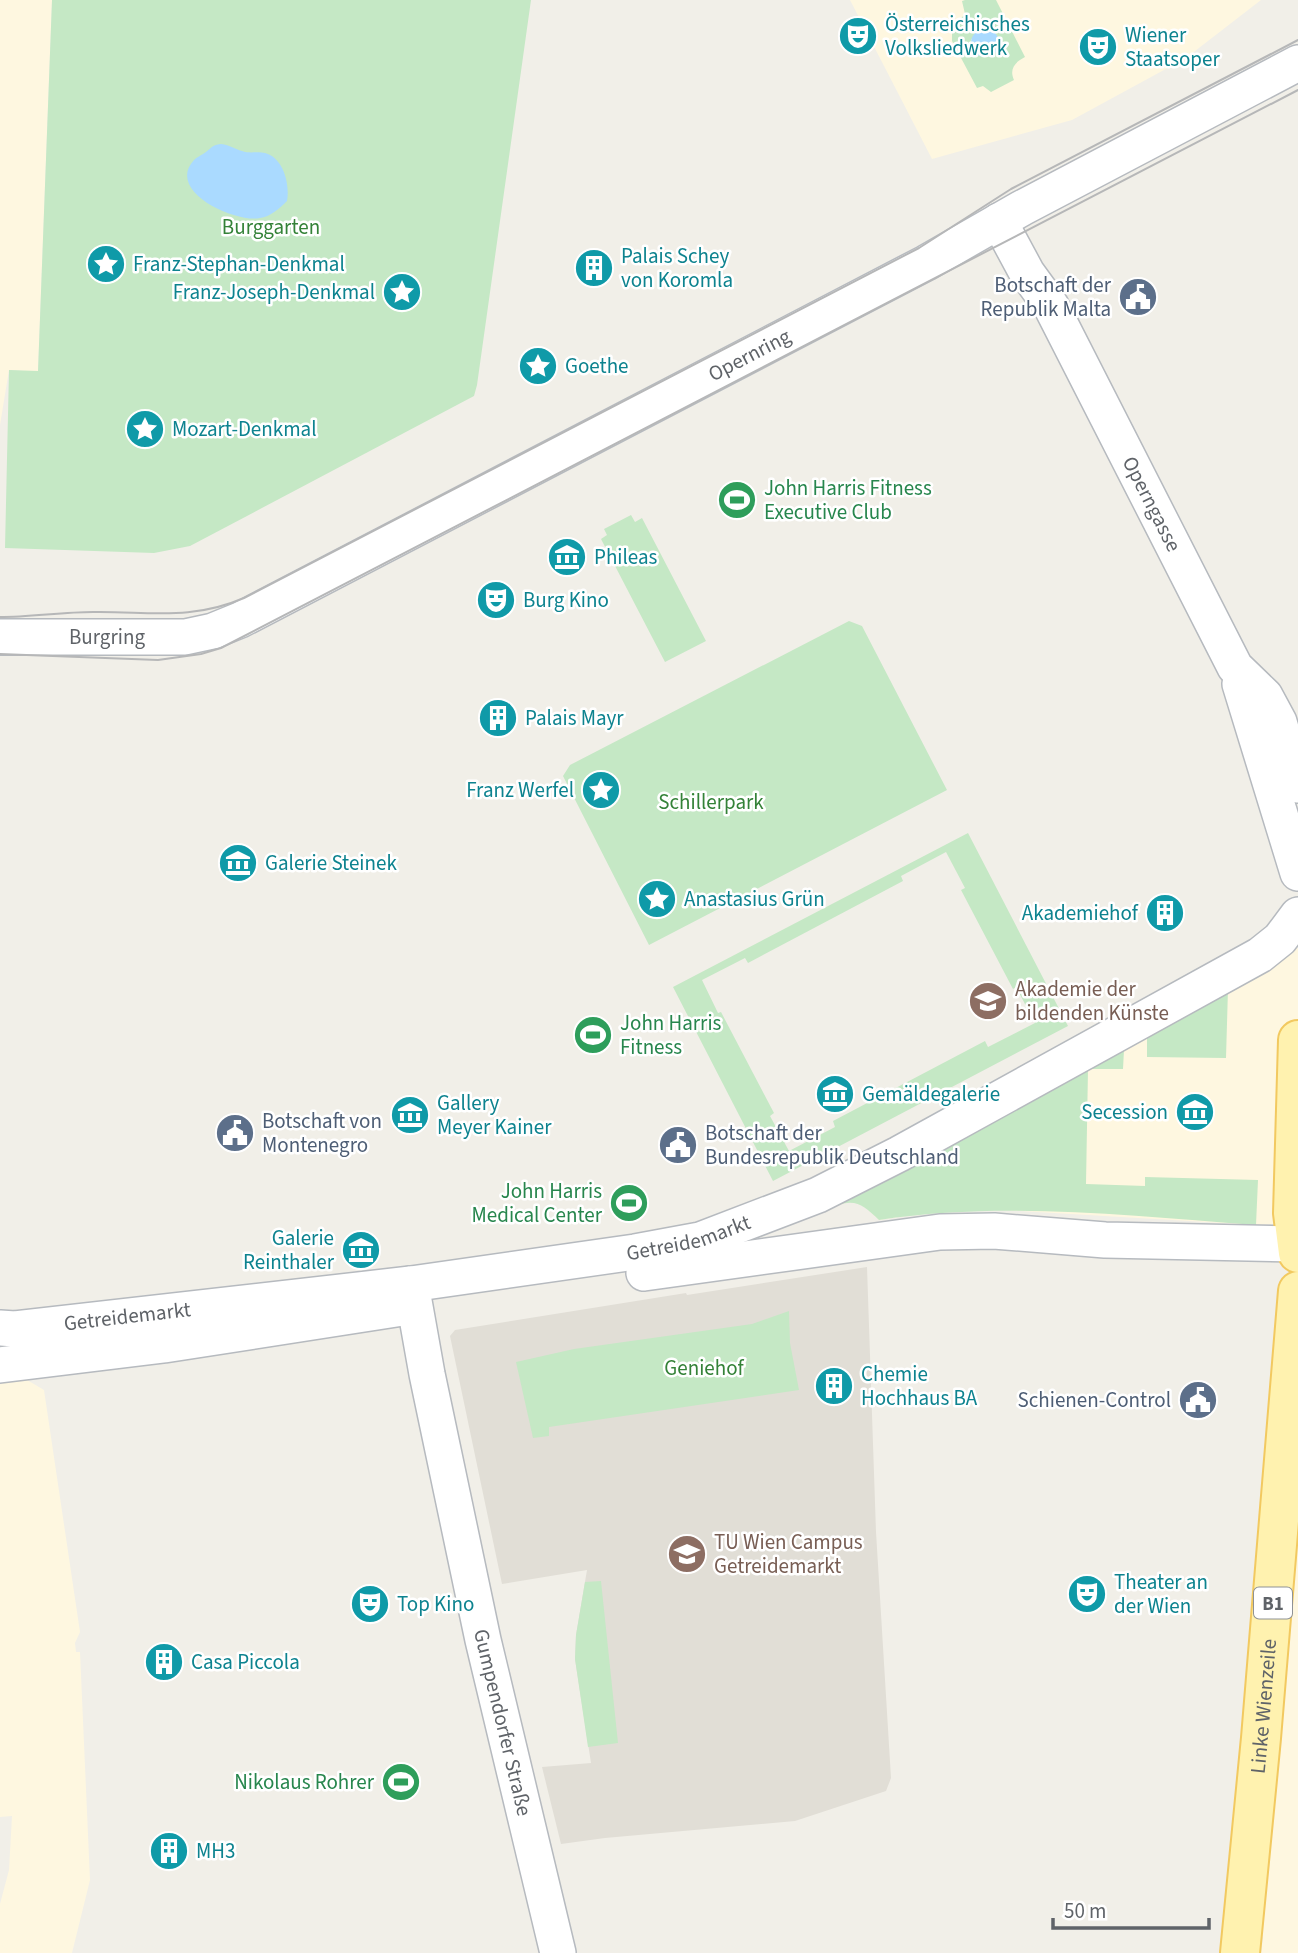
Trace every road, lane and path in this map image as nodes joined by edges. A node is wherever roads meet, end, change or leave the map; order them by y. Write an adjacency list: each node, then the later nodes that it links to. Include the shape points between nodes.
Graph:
1 (1293, 67): 2 (main road, Opernring)
2 (999, 221): 3 (main road, Opernring); 5 (main road, Operngasse, via 1051,306)
3 (213, 631): 4 (main road, Burgring, via 185,637)
4 (0, 637)
5 (1235, 667): 6 (main road, Operngasse, via 1265,696 1279,722); 7 (main road)
6 (1298, 785)
7 (1298, 873)
8 (1298, 915): 12 (main road, Getreidemarkt, via 1260,955 1206,987 818,1195 700,1240)
9 (1298, 1040): 10 (main road, via 1293,1213)
10 (1297, 1247): 12 (main road, Getreidemarkt, via 940,1232)
11 (1298, 1291): 16 (main road, Linke Wienzeile / B1)
12 (413, 1295): 13 (main road, Getreidemarkt); 14 (main road, Getreidemarkt, via 164,1345); 15 (main road, Gumpendorfer Straße, via 472,1585)
13 (0, 1328)
14 (0, 1366)
15 (558, 1953)
16 (1240, 1953)

